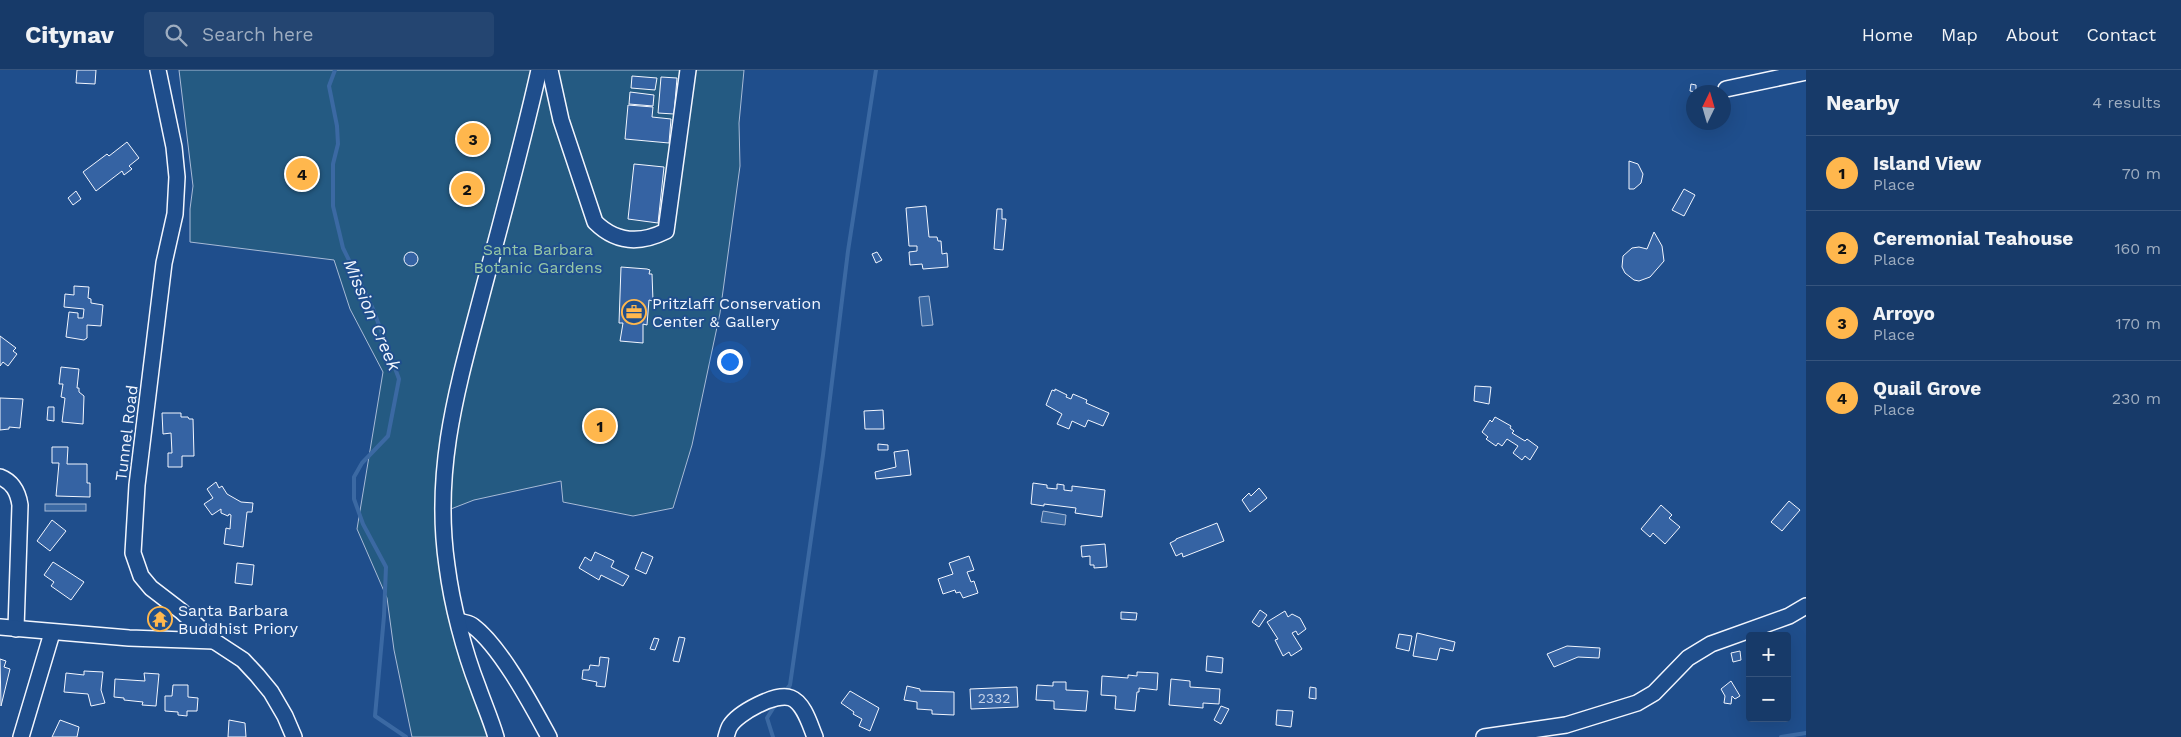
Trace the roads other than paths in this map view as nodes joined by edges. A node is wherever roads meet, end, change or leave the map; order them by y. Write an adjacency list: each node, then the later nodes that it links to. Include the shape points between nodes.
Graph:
1 (158, 70): 13 (street, Tunnel Road, via 174,148 177,186 175,214 164,263 137,486 133,553 146,582)
2 (539, 70): 9 (street, via 454,399 447,444 442,505 447,566)
3 (550, 70): 4 (street, via 561,120 595,222 605,232 626,240 652,239 666,231)
4 (688, 70)
5 (1806, 72): 6 (street)
6 (1731, 88)
7 (0, 478): 11 (street, via 15,489 20,505)
8 (1806, 606): 20 (street, via 1789,616 1712,644 1688,658 1654,693 1638,703 1566,725)
9 (459, 621): 16 (street, via 477,686); 17 (street, via 472,625 488,641 530,702)
10 (0, 627): 11 (street)
11 (16, 629): 12 (street)
12 (52, 633): 13 (street); 14 (street)
13 (214, 641): 15 (street, Tunnel Road, via 243,660 257,675 271,692)
14 (21, 737)
15 (294, 737)
16 (496, 737)
17 (549, 737)
18 (726, 737): 19 (street, via 730,726 745,713 781,697 792,698 801,706)
19 (815, 737)
20 (1484, 737)

